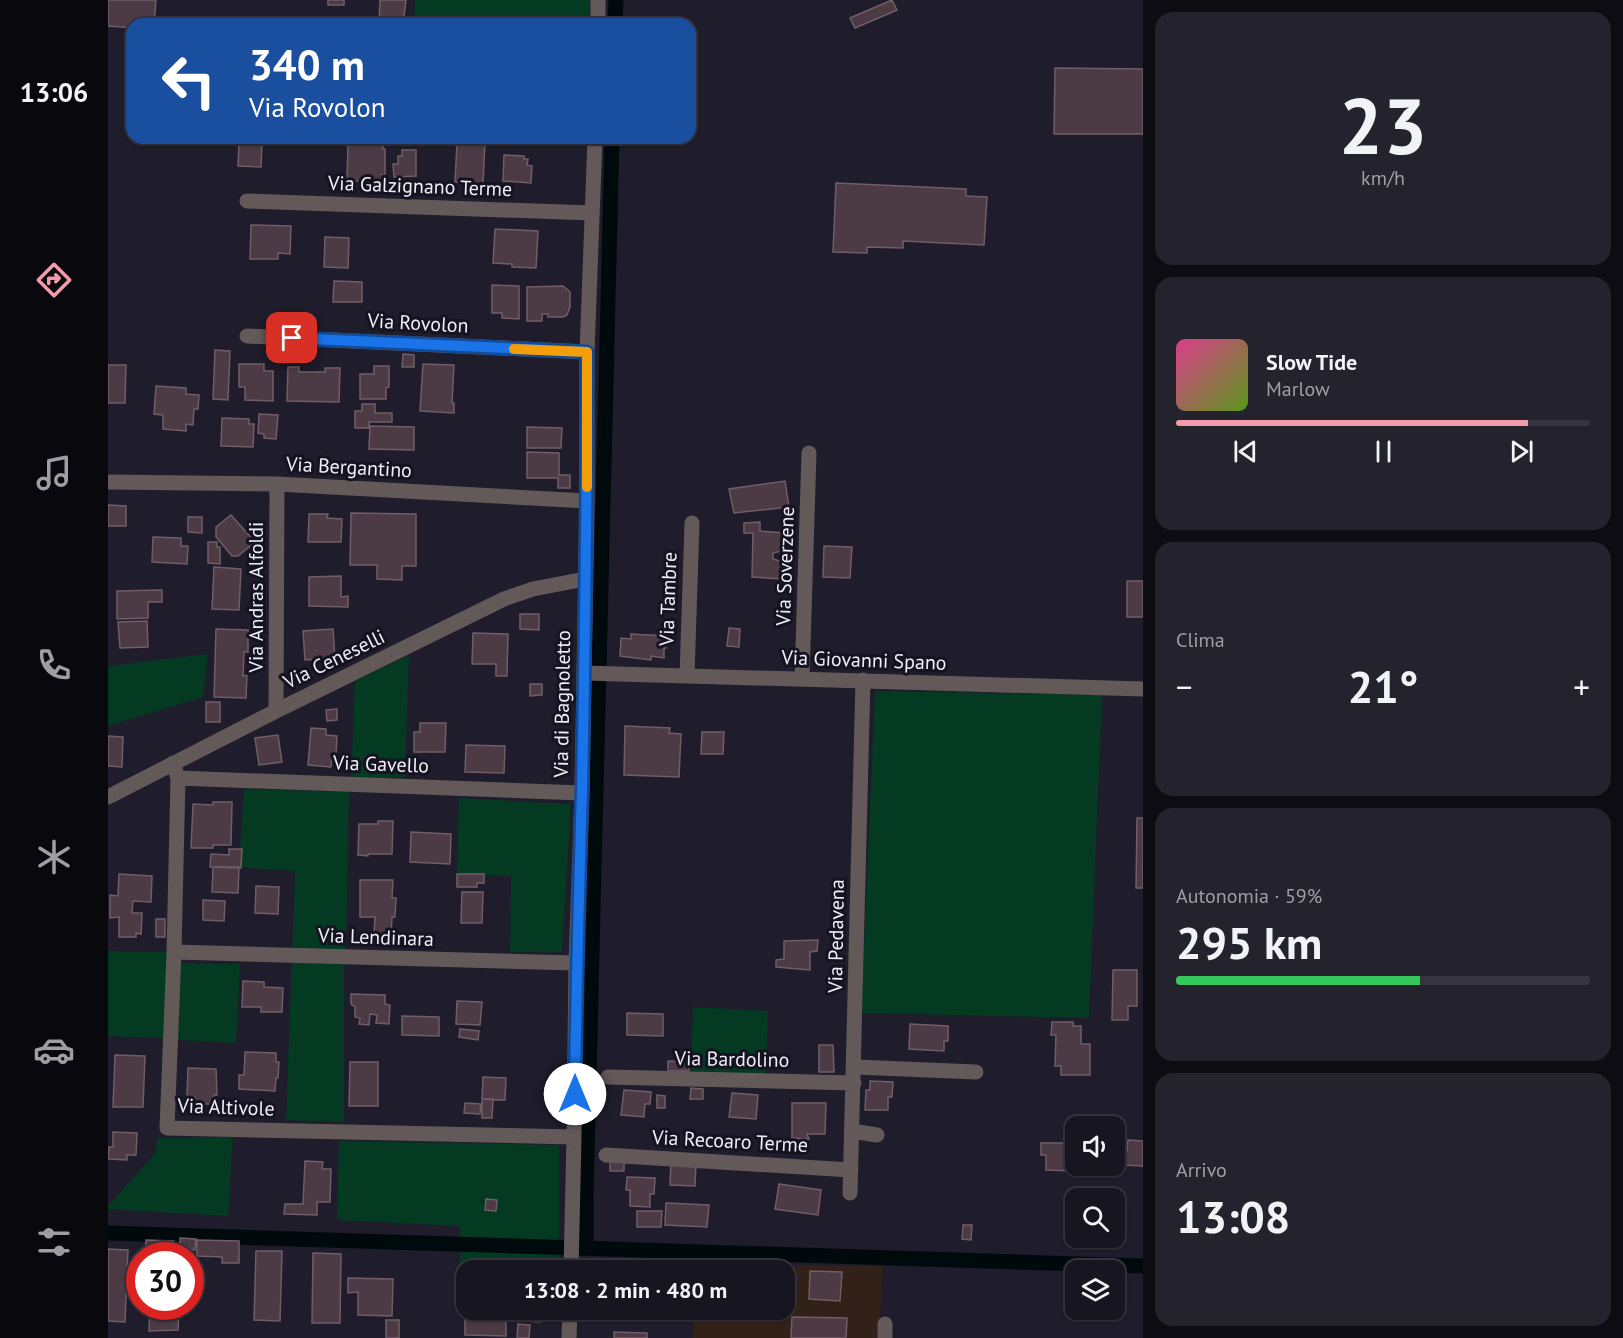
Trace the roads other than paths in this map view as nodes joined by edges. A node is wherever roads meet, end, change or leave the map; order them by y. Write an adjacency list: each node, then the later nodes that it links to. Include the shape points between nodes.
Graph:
1 (598, 0): 2 (street)
2 (598, 18)
3 (595, 144): 5 (street, Via di Bagnoletto)
4 (247, 201): 5 (street, Via Galzignano Terme)
5 (592, 213): 7 (street, Via di Bagnoletto)
6 (247, 336): 7 (street, Via Rovolon)
7 (587, 352): 11 (street, Via di Bagnoletto)
8 (809, 453): 16 (street, Via Soverzene)
9 (108, 482): 10 (street, Via Bergantino)
10 (277, 484): 11 (street, Via Bergantino); 19 (street, Via Andras Alfoldi)
11 (587, 501): 13 (street, Via di Bagnoletto)
12 (692, 523): 15 (street, Via Tambre)
13 (585, 579): 14 (street, Via di Bagnoletto); 19 (street, Via Ceneselli, via 504,599)
14 (595, 673): 15 (street, Via Giovanni Spano); 21 (street, Via di Bagnoletto)
15 (687, 676): 16 (street, Via Giovanni Spano)
16 (802, 679): 17 (street, Via Giovanni Spano)
17 (863, 680): 18 (street, Via Giovanni Spano); 25 (street, Via Pedavena)
18 (1143, 689)
19 (276, 711): 20 (street, Via Ceneselli)
20 (176, 771): 21 (street, Via Gavello); 22 (street, Via Ceneselli); 23 (street, Via Altivole)
21 (582, 793): 24 (street, Via di Bagnoletto)
22 (108, 796)
23 (174, 952): 24 (street, Via Lendinara); 31 (street, Via Altivole, via 167,1128)
24 (576, 963): 31 (street, Via di Bagnoletto)
25 (855, 1067): 26 (street); 28 (street, Via Pedavena)
26 (976, 1072)
27 (608, 1077): 28 (street, Via Bardolino)
28 (854, 1083): 29 (street, Via Pedavena)
29 (852, 1131): 30 (street); 33 (street, Via Pedavena)
30 (877, 1135)
31 (574, 1137): 35 (street, Via di Bagnoletto)
32 (606, 1155): 33 (street, Via Recoaro Terme)
33 (851, 1170): 34 (street, Via Pedavena)
34 (850, 1193)
35 (571, 1260)
36 (570, 1320): 37 (street)
37 (569, 1338)

